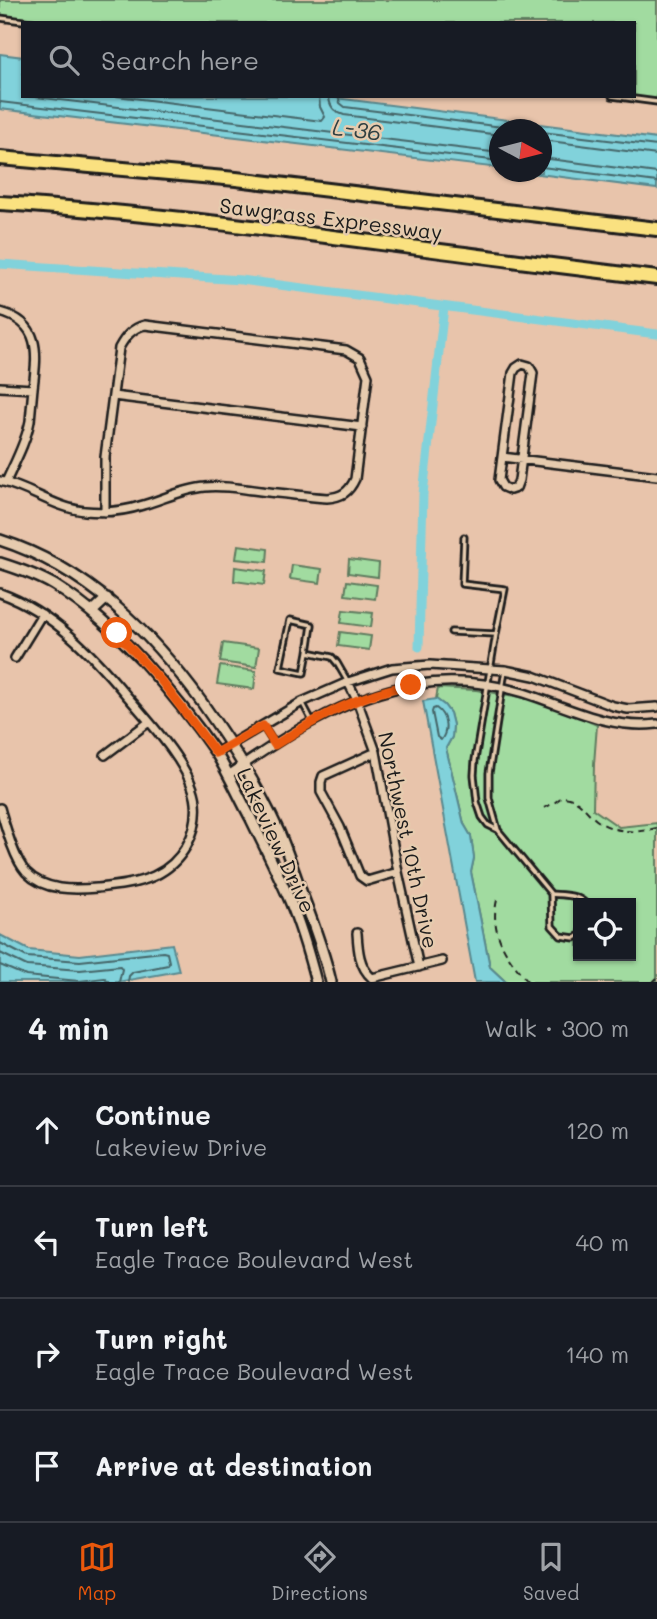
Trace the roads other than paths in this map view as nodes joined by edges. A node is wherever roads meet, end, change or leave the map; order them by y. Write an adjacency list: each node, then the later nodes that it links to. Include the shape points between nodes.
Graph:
1 (0, 18): 2 (lane)
2 (23, 21)
3 (627, 98): 4 (lane)
4 (657, 102)
5 (0, 158): 7 (highway, Sawgrass Expressway, via 236,179)
6 (0, 203): 8 (highway, Sawgrass Expressway, via 198,220)
7 (657, 229)
8 (657, 278)
9 (0, 312): 11 (street, via 26,327 34,342)
10 (0, 387): 11 (street)
11 (33, 389): 17 (street, via 25,438)
12 (113, 396): 13 (street); 13 (street, via 118,348 129,333 145,325 346,349 360,358 368,376); 18 (street, via 104,457)
13 (362, 427): 18 (street, via 355,479 337,498 207,486)
14 (502, 457): 15 (street); 15 (street, via 499,480 510,490 516,488); 15 (street, via 513,373 522,364 533,373)
15 (522, 459): 16 (street)
16 (657, 476)
17 (3, 482): 18 (street, via 62,506)
18 (104, 512)
19 (464, 537): 27 (lane, via 463,584 505,589)
20 (0, 540): 23 (street, Lakeview Drive, via 63,569)
21 (0, 563): 24 (street, Lakeview Drive, via 55,586)
22 (0, 593): 25 (street)
23 (107, 598): 24 (street); 44 (street, Lakeview Drive, via 164,654)
24 (92, 612): 47 (street, Lakeview Drive, via 162,682)
25 (42, 614): 29 (street); 41 (street, via 65,630)
26 (451, 632): 27 (lane)
27 (496, 634): 30 (lane)
28 (308, 652): 28 (lane, via 303,673 280,668 290,620 312,625); 32 (lane, via 332,656)
29 (15, 658)
30 (490, 668): 31 (street); 32 (street, via 392,668); 33 (lane)
31 (505, 670): 34 (lane); 36 (street)
32 (348, 682): 35 (street, Northwest 10th Drive); 37 (street)
33 (487, 685): 34 (street); 35 (street, via 428,682); 52 (lane, via 474,789 482,817)
34 (502, 688): 39 (street); 52 (lane, via 489,773 489,798)
35 (357, 700): 40 (street); 46 (street, Northwest 10th Drive)
36 (599, 701): 38 (street, via 628,709); 39 (street)
37 (302, 702): 40 (lane); 43 (street)
38 (657, 706)
39 (591, 718): 42 (street, via 622,725)
40 (312, 721): 45 (street)
41 (149, 722): 48 (street); 51 (street, via 180,762 196,801 188,845 155,876 77,890 40,881 26,872)
42 (657, 724)
43 (263, 726): 44 (street); 45 (lane)
44 (232, 745): 47 (street); 49 (street, Lakeview Drive)
45 (275, 745): 49 (street)
46 (376, 752): 53 (street, Northwest 10th Drive); 53 (street, via 323,776 321,792 360,876 367,881)
47 (216, 753): 50 (street, Lakeview Drive)
48 (105, 755)
49 (244, 765): 50 (street); 61 (street, Lakeview Drive, via 279,833)
50 (228, 775): 60 (street, Lakeview Drive, via 290,901)
51 (0, 808)
52 (498, 830): 54 (lane)
53 (398, 872): 59 (street, Northwest 10th Drive)
54 (551, 894): 55 (lane); 57 (lane, via 552,926 561,936)
55 (578, 898)
56 (357, 933): 59 (street, via 364,972 372,978)
57 (573, 938)
58 (442, 961): 59 (street)
59 (419, 967)
60 (316, 982)
61 (331, 982)

